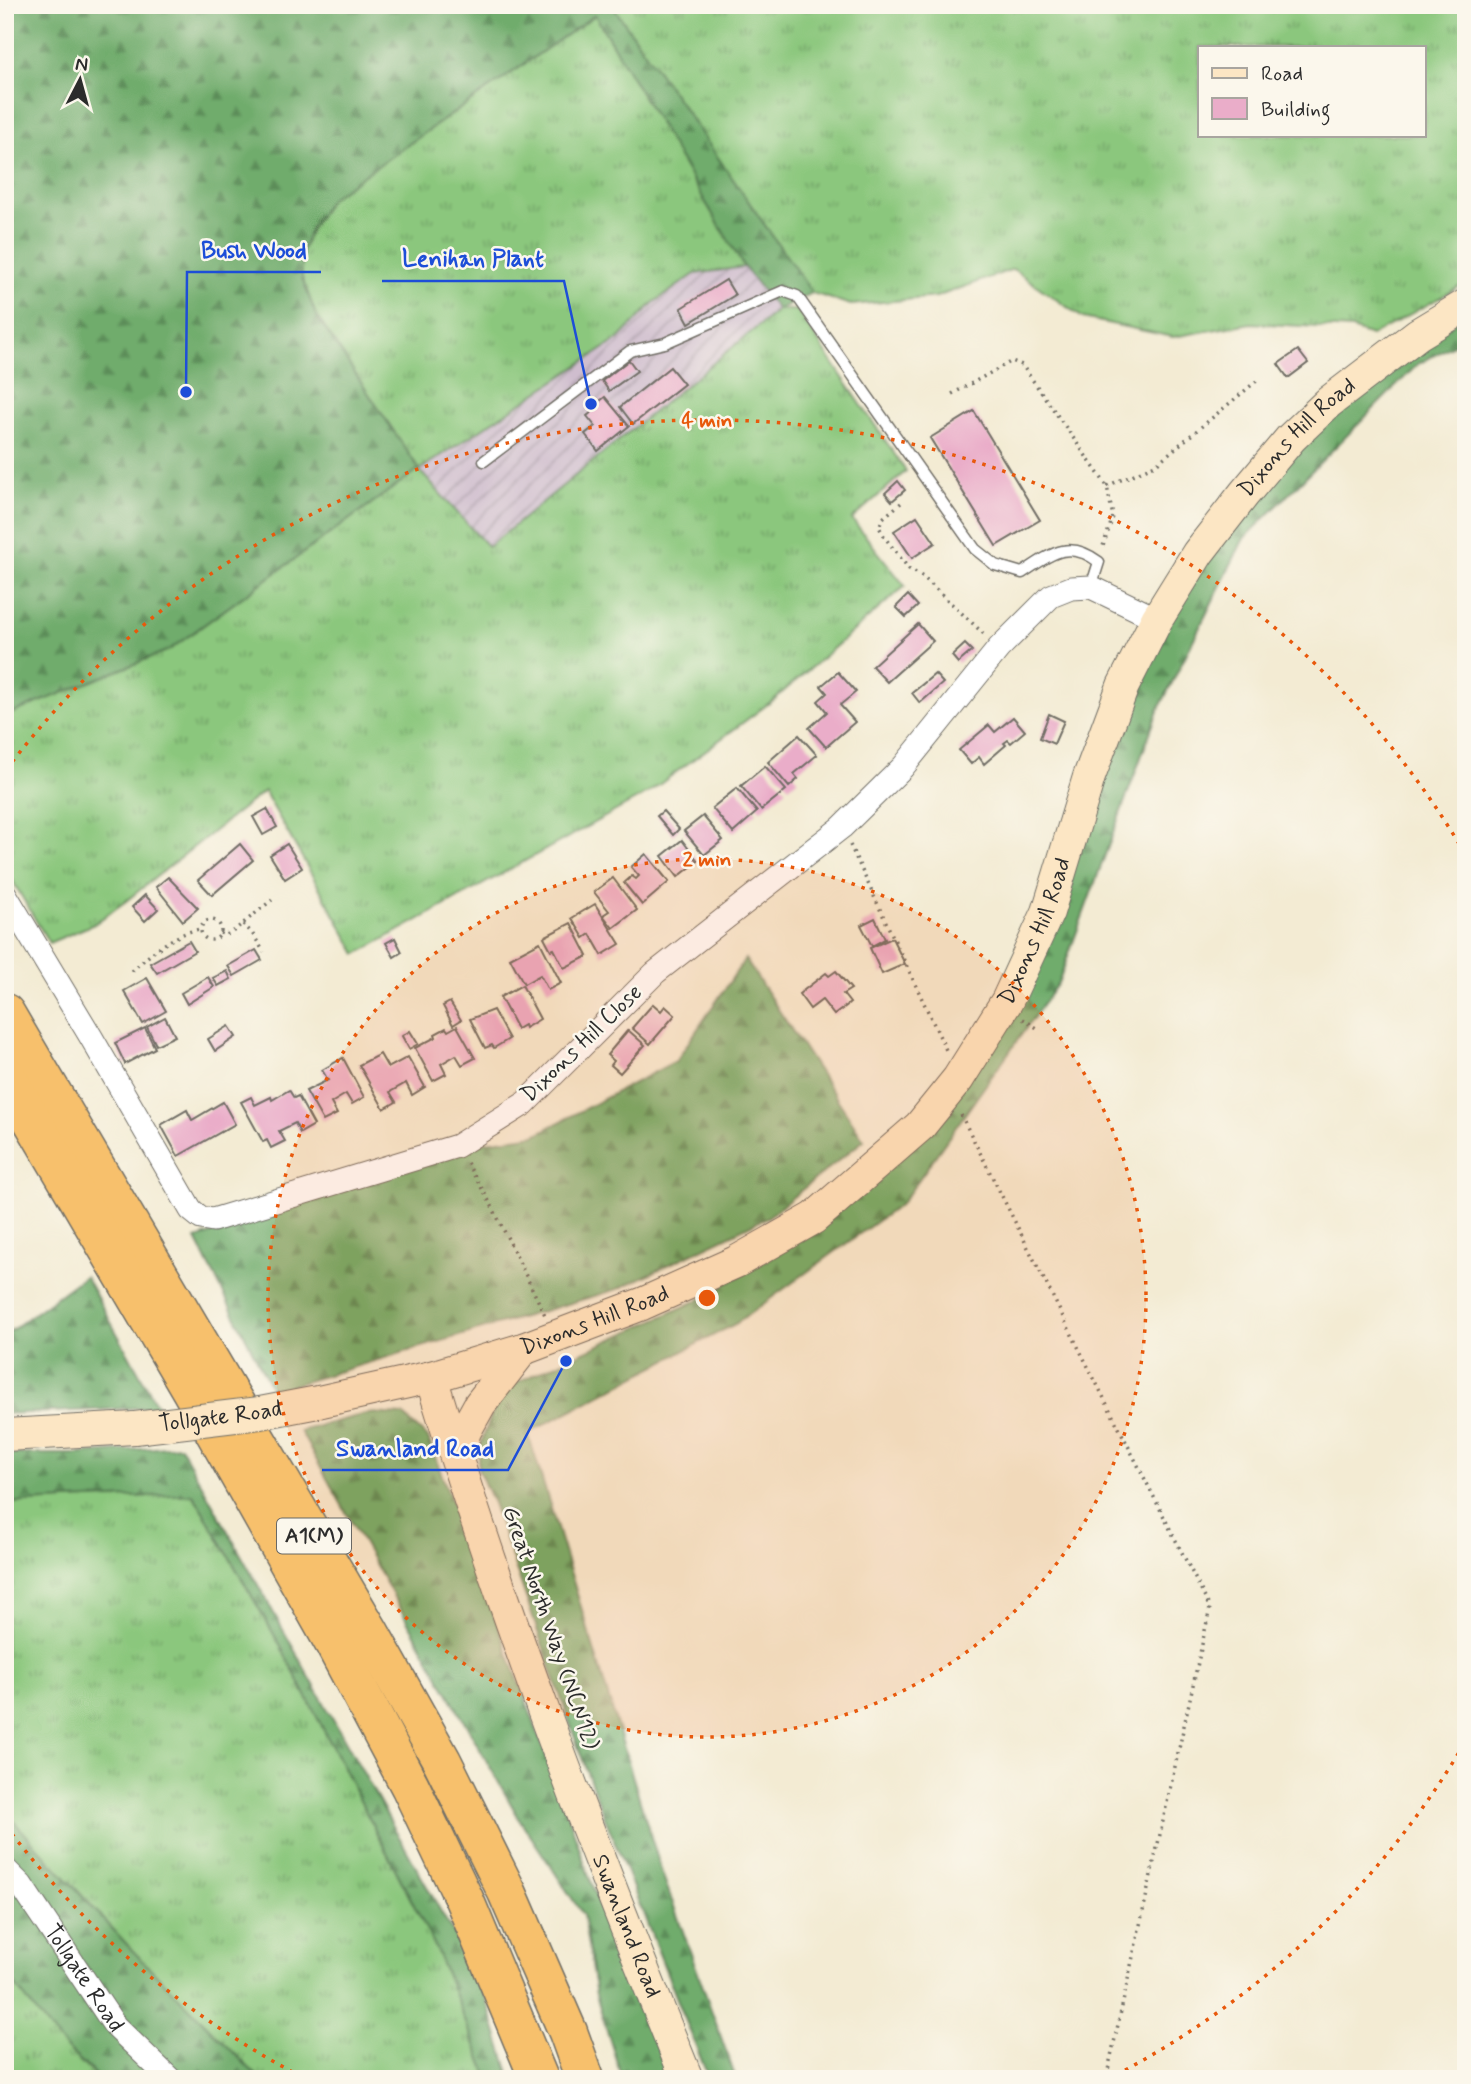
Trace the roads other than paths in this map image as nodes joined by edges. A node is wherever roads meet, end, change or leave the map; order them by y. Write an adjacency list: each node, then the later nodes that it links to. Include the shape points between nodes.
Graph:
1 (1466, 305): 4 (street, Dixons Hill Road, via 1374,367 1291,438 1198,553)
2 (484, 461): 3 (lane, via 630,351 665,343 783,291 797,296 975,549 995,565 1022,573 1047,556 1072,548 1088,553 1099,562)
3 (1091, 587): 4 (street); 5 (street, Dixons Hill Close, via 1051,596 999,648 903,767 842,827 655,973 524,1104 457,1146 213,1220 191,1210)
4 (1157, 619): 8 (street, Dixons Hill Road, via 1123,686 1089,777 1048,912 1007,1000 958,1079 920,1126 814,1218 736,1262)
5 (5, 894)
6 (5, 1013): 15 (highway, A1(M), via 442,1761 507,1892)
7 (5, 1074): 14 (highway, A1(M), via 191,1390 379,1727 464,1899)
8 (523, 1349): 9 (street, Dixons Hill Road); 11 (street, via 481,1404)
9 (431, 1377): 10 (street, Tollgate Road, bridge, via 247,1415 135,1429); 11 (street, Swanland Road)
10 (5, 1435)
11 (457, 1458): 16 (street, Swanland Road, via 570,1783)
12 (5, 1869): 13 (street, Tollgate Road, via 21,1885 115,2026)
13 (170, 2079)
14 (539, 2079)
15 (585, 2079)
16 (687, 2079)

